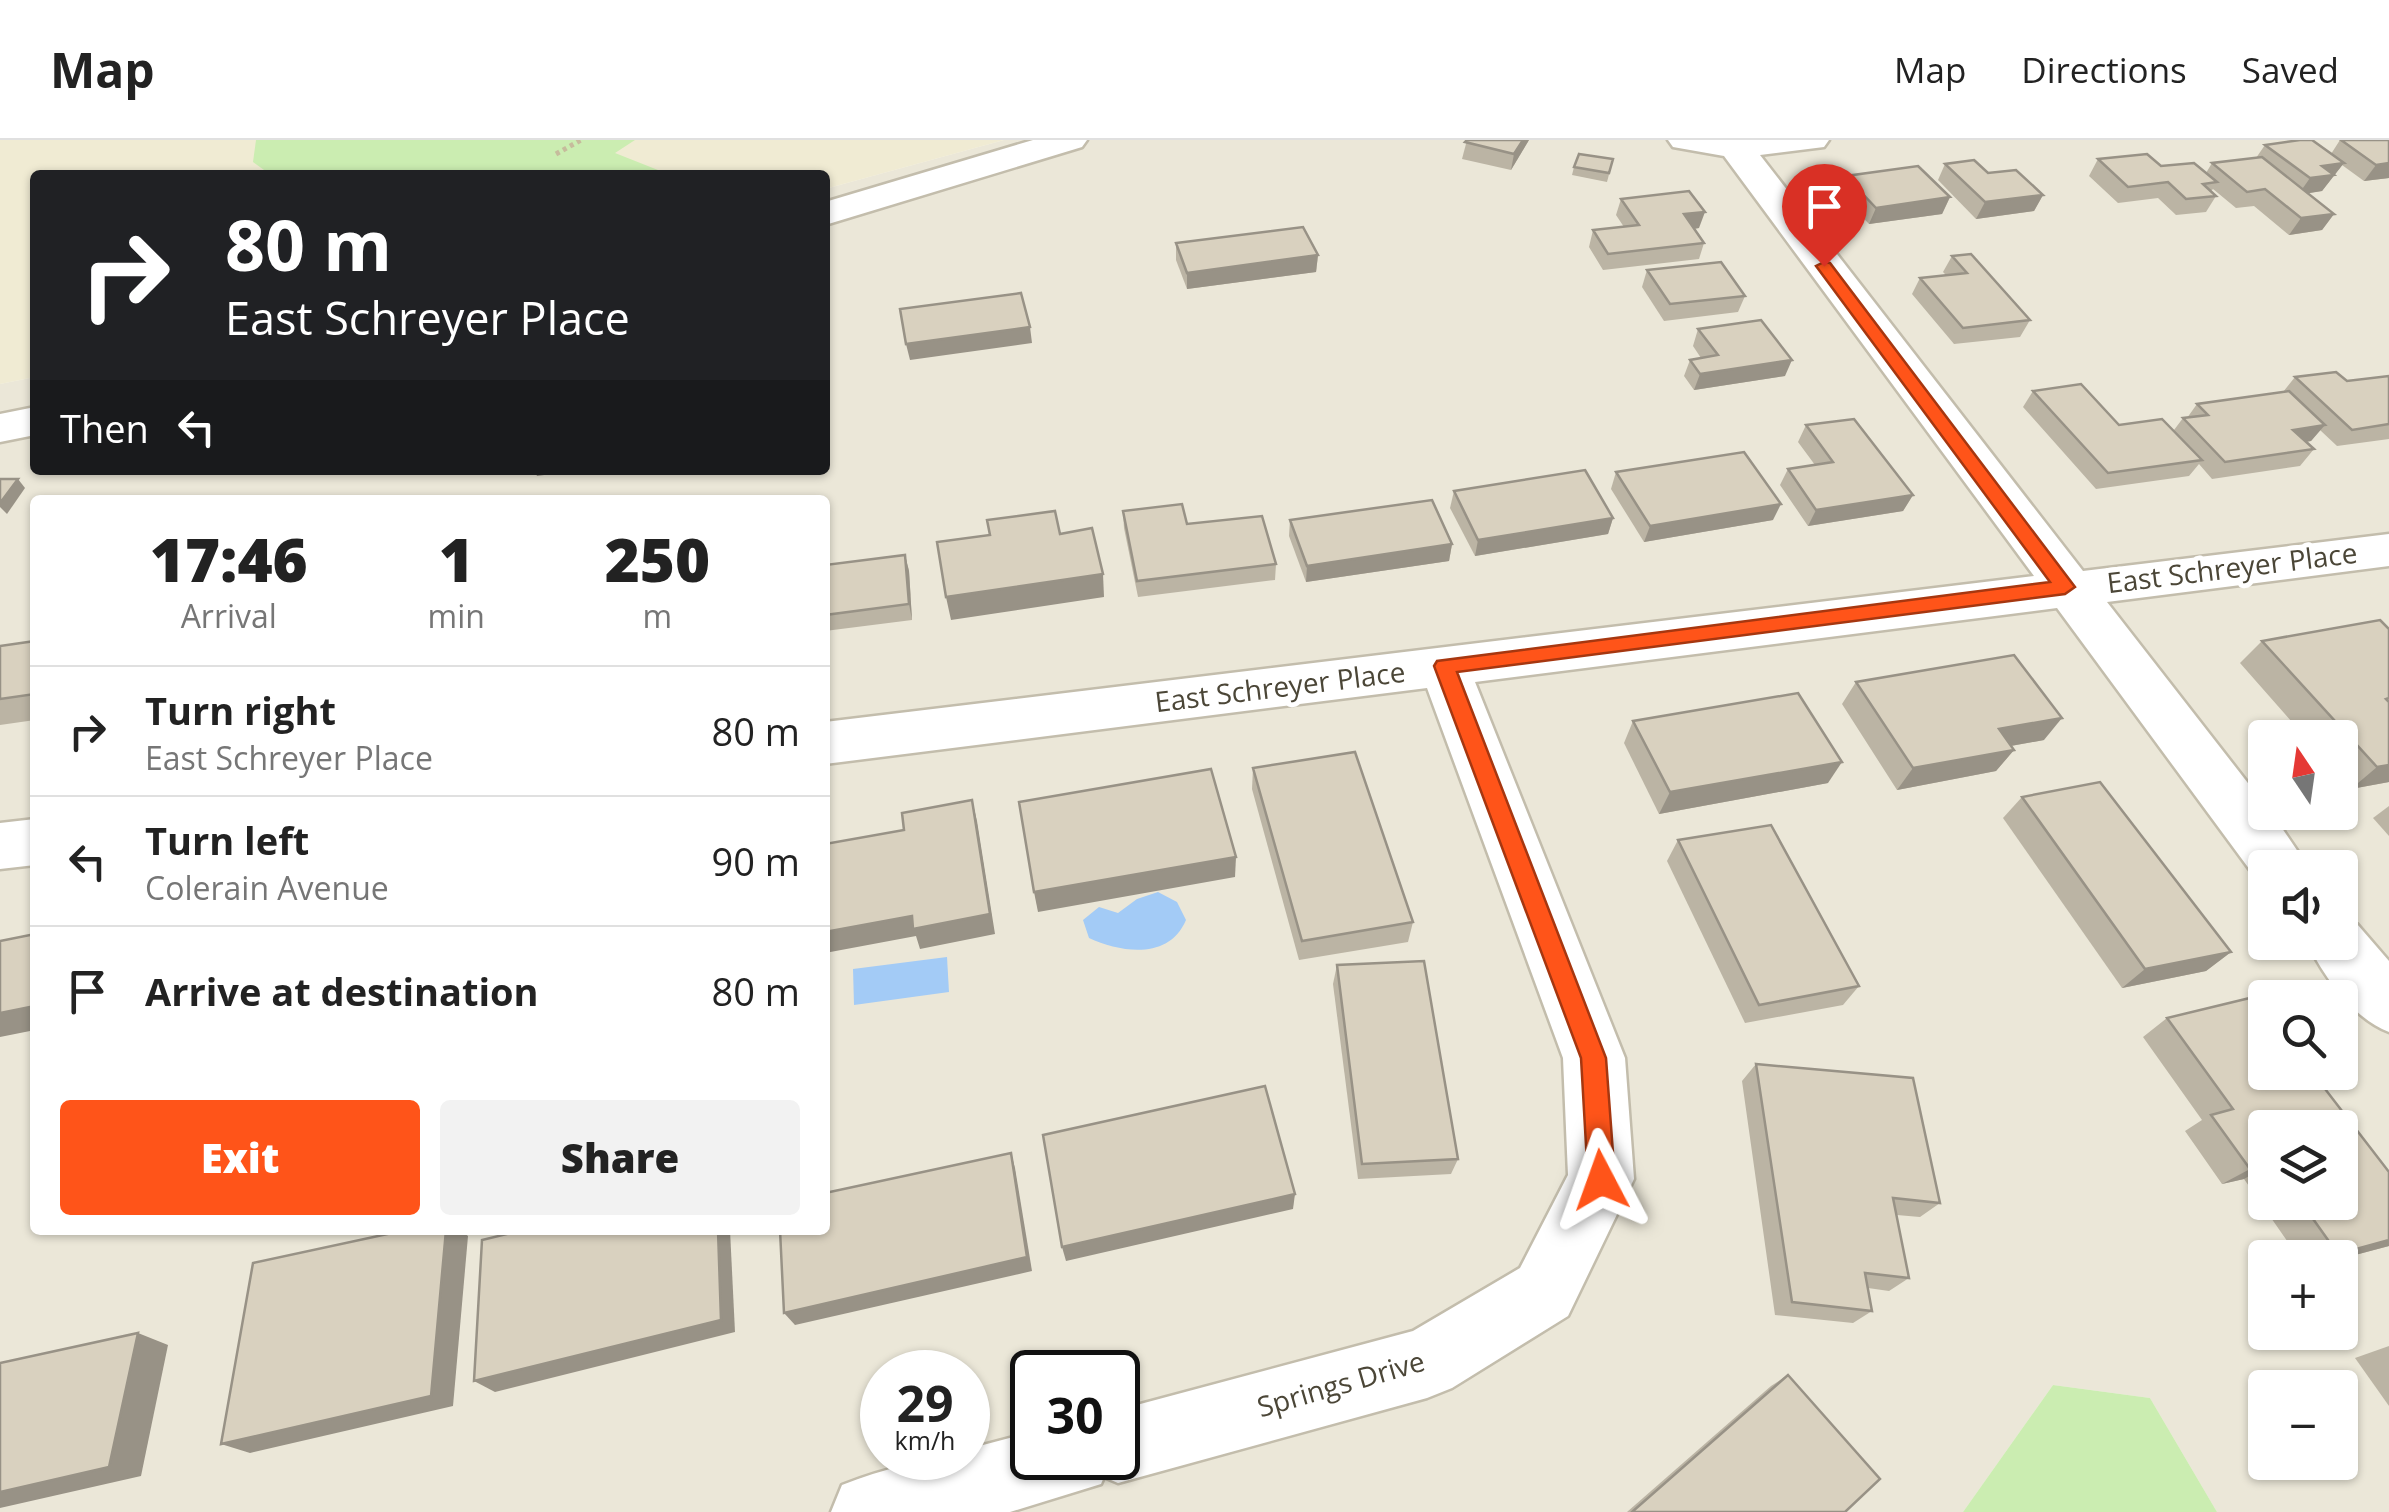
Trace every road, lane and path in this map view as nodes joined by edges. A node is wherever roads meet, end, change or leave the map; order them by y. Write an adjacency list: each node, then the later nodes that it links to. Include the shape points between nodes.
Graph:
1 (581, 140): 6 (path)
2 (1070, 140): 7 (street)
3 (1685, 140): 5 (street)
4 (1812, 140): 5 (street)
5 (1735, 147): 11 (street)
6 (556, 154)
7 (830, 212)
8 (30, 422): 9 (street)
9 (0, 428)
10 (2389, 550): 11 (street, East Schreyer Place)
11 (2065, 587): 12 (street, East Schreyer Place); 16 (street)
12 (1444, 666): 13 (street, East Schreyer Place); 19 (street, Springs Drive, via 1594,1058 1601,1180 1544,1292 1427,1363)
13 (830, 742)
14 (30, 843): 15 (street)
15 (0, 846)
16 (2267, 850)
17 (2351, 960): 18 (street)
18 (2389, 1005)
19 (1140, 1440)
20 (1010, 1475): 21 (street)
21 (869, 1512)

